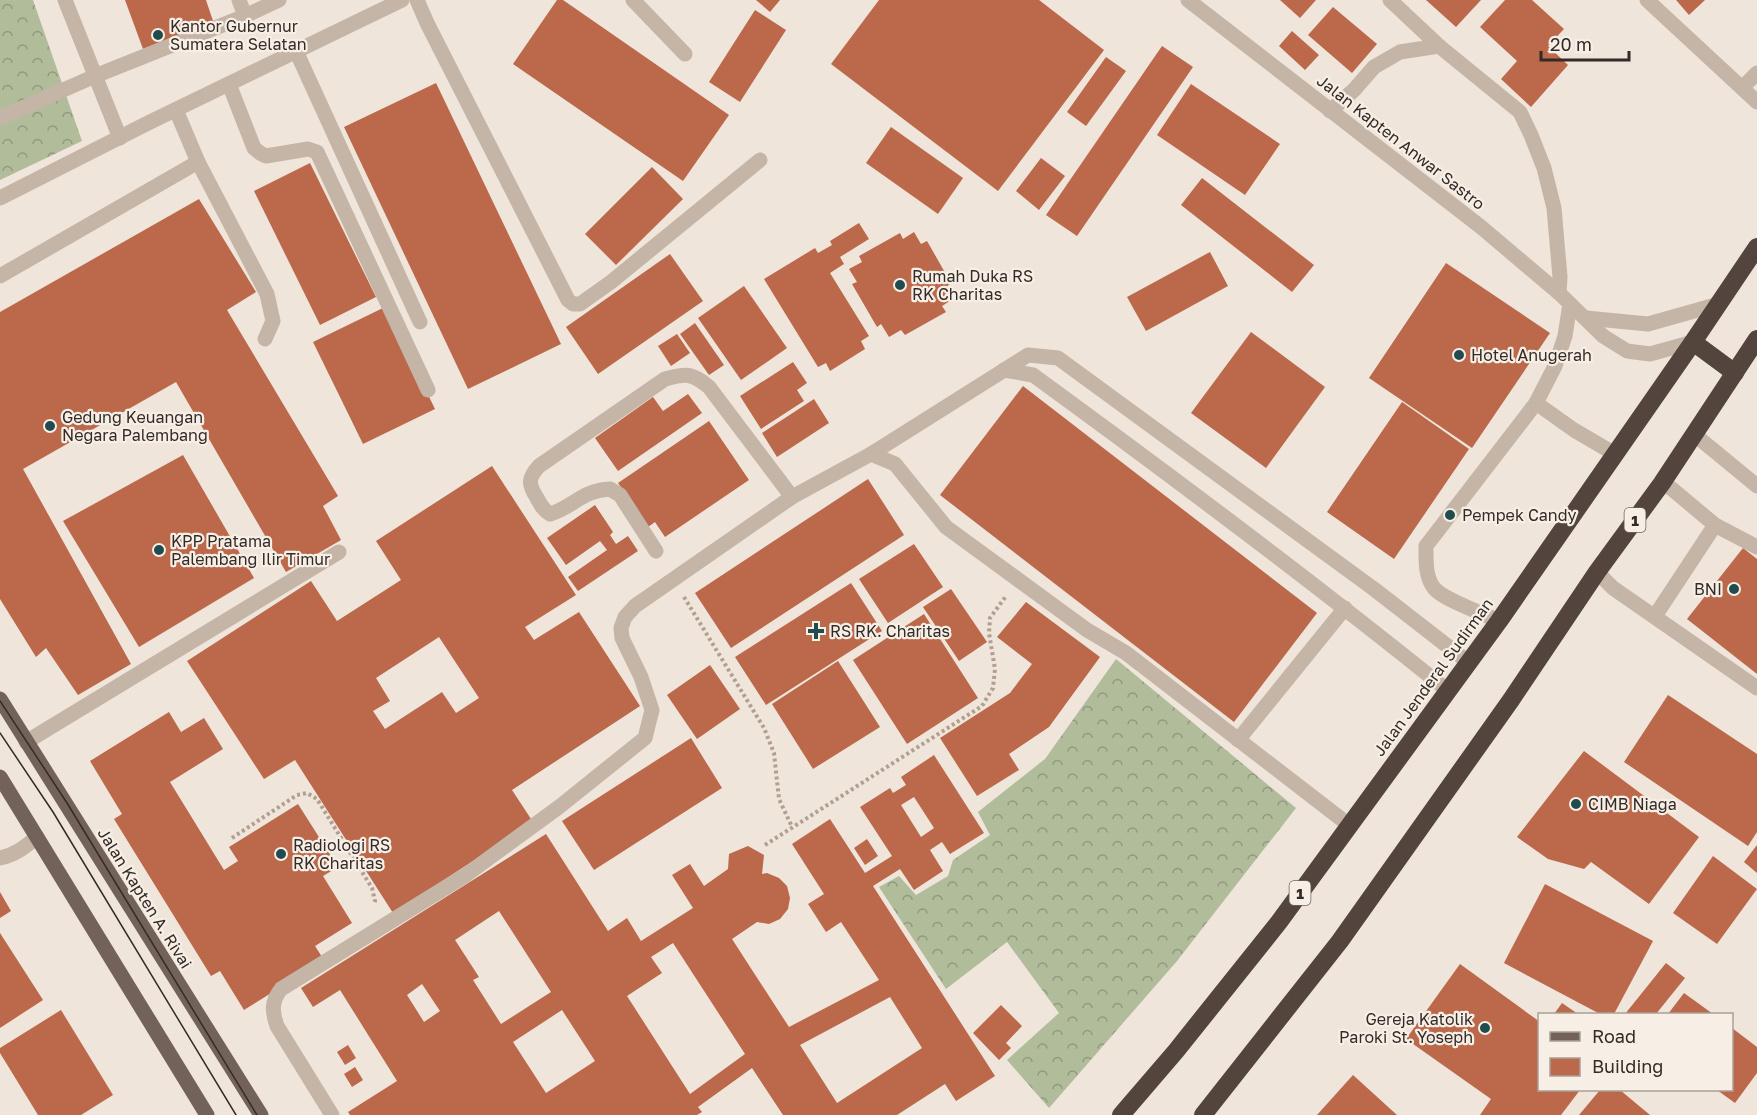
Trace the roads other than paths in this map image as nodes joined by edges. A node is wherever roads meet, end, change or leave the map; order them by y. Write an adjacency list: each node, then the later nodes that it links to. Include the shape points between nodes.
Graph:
1 (65, 0): 15 (street)
2 (239, 0): 10 (street)
3 (279, 0): 10 (street)
4 (402, 0): 12 (street)
5 (417, 0): 23 (street, via 573,304 580,304 611,282)
6 (633, 0): 13 (street)
7 (1188, 0): 20 (street, Jalan Kapten Anwar Sastro)
8 (1390, 0): 11 (street)
9 (1647, 0): 17 (street)
10 (245, 16): 15 (street)
11 (1439, 46): 20 (street, via 1400,52 1374,67); 28 (street, via 1520,112 1528,128 1554,208)
12 (296, 51): 16 (street); 32 (street)
13 (685, 54)
14 (1757, 73): 17 (street)
15 (95, 76): 21 (street); 22 (street)
16 (229, 84): 19 (street); 38 (street, via 254,148 260,153 266,156 308,149 317,152)
17 (1742, 88): 18 (street)
18 (1757, 102)
19 (176, 110): 22 (street); 24 (street)
20 (1330, 111): 28 (street, Jalan Kapten Anwar Sastro, via 1481,227)
21 (0, 118)
22 (120, 138): 25 (street)
23 (760, 160)
24 (198, 162): 27 (street); 33 (street, via 267,294 273,321)
25 (0, 198)
26 (1757, 247): 30 (highway, Jalan Jenderal Sudirman / 1)
27 (0, 276)
28 (1559, 293): 29 (street, Jalan Kapten Anwar Sastro)
29 (1570, 304): 31 (street, Jalan Kapten Anwar Sastro); 39 (street, via 1555,366)
30 (1719, 304): 31 (street, via 1648,324); 35 (highway, Jalan Jenderal Sudirman / 1)
31 (1586, 318): 35 (street, Jalan Kapten Anwar Sastro, via 1603,336 1627,351 1650,354)
32 (420, 322)
33 (265, 339)
34 (1757, 339): 37 (highway, 1)
35 (1693, 342): 37 (highway); 42 (highway, Jalan Jenderal Sudirman / 1)
36 (1004, 370): 41 (street); 51 (street, via 1033,375); 54 (street, via 1028,355 1058,358)
37 (1735, 373): 40 (highway, 1)
38 (428, 390)
39 (1536, 403): 42 (street); 53 (street, via 1426,546 1428,575 1434,588)
40 (1695, 435): 43 (highway, 1); 44 (street)
41 (871, 454): 45 (street); 58 (street, via 895,464 946,527 1087,630 1126,653)
42 (1615, 454): 53 (highway, Jalan Jenderal Sudirman / 1)
43 (1662, 483): 46 (street); 50 (highway, 1)
44 (1757, 486)
45 (792, 497): 48 (street, via 709,387 694,375 665,379 539,466 531,475 529,486 550,514 589,492 610,489 620,495); 67 (street, via 635,606 625,618 622,638 652,710 645,738 466,875 296,978 273,998 277,1026)
46 (1715, 525): 47 (street); 52 (street)
47 (1757, 548)
48 (656, 550)
49 (339, 552): 59 (street)
50 (1597, 572): 52 (street, via 1613,588); 64 (highway, 1, via 1340,940)
51 (1346, 608): 56 (street); 58 (street)
52 (1655, 616): 55 (street)
53 (1498, 621): 54 (highway, Jalan Jenderal Sudirman / 1)
54 (1468, 662): 56 (highway, Jalan Jenderal Sudirman / 1)
55 (1757, 688)
56 (1447, 690): 61 (highway, Jalan Jenderal Sudirman / 1)
57 (0, 699): 59 (main road, Jalan Kapten A. Rivai)
58 (1238, 740): 61 (street)
59 (26, 742): 66 (main road, Jalan Kapten A. Rivai)
60 (0, 777): 62 (main road)
61 (1349, 825): 68 (highway, Jalan Jenderal Sudirman / 1, via 1279,922)
62 (37, 837): 63 (street, via 21,850); 65 (main road)
63 (0, 858)
64 (1213, 1107): 69 (highway, 1)
65 (207, 1115)
66 (261, 1115)
67 (332, 1115)
68 (1121, 1115)
69 (1203, 1115)

